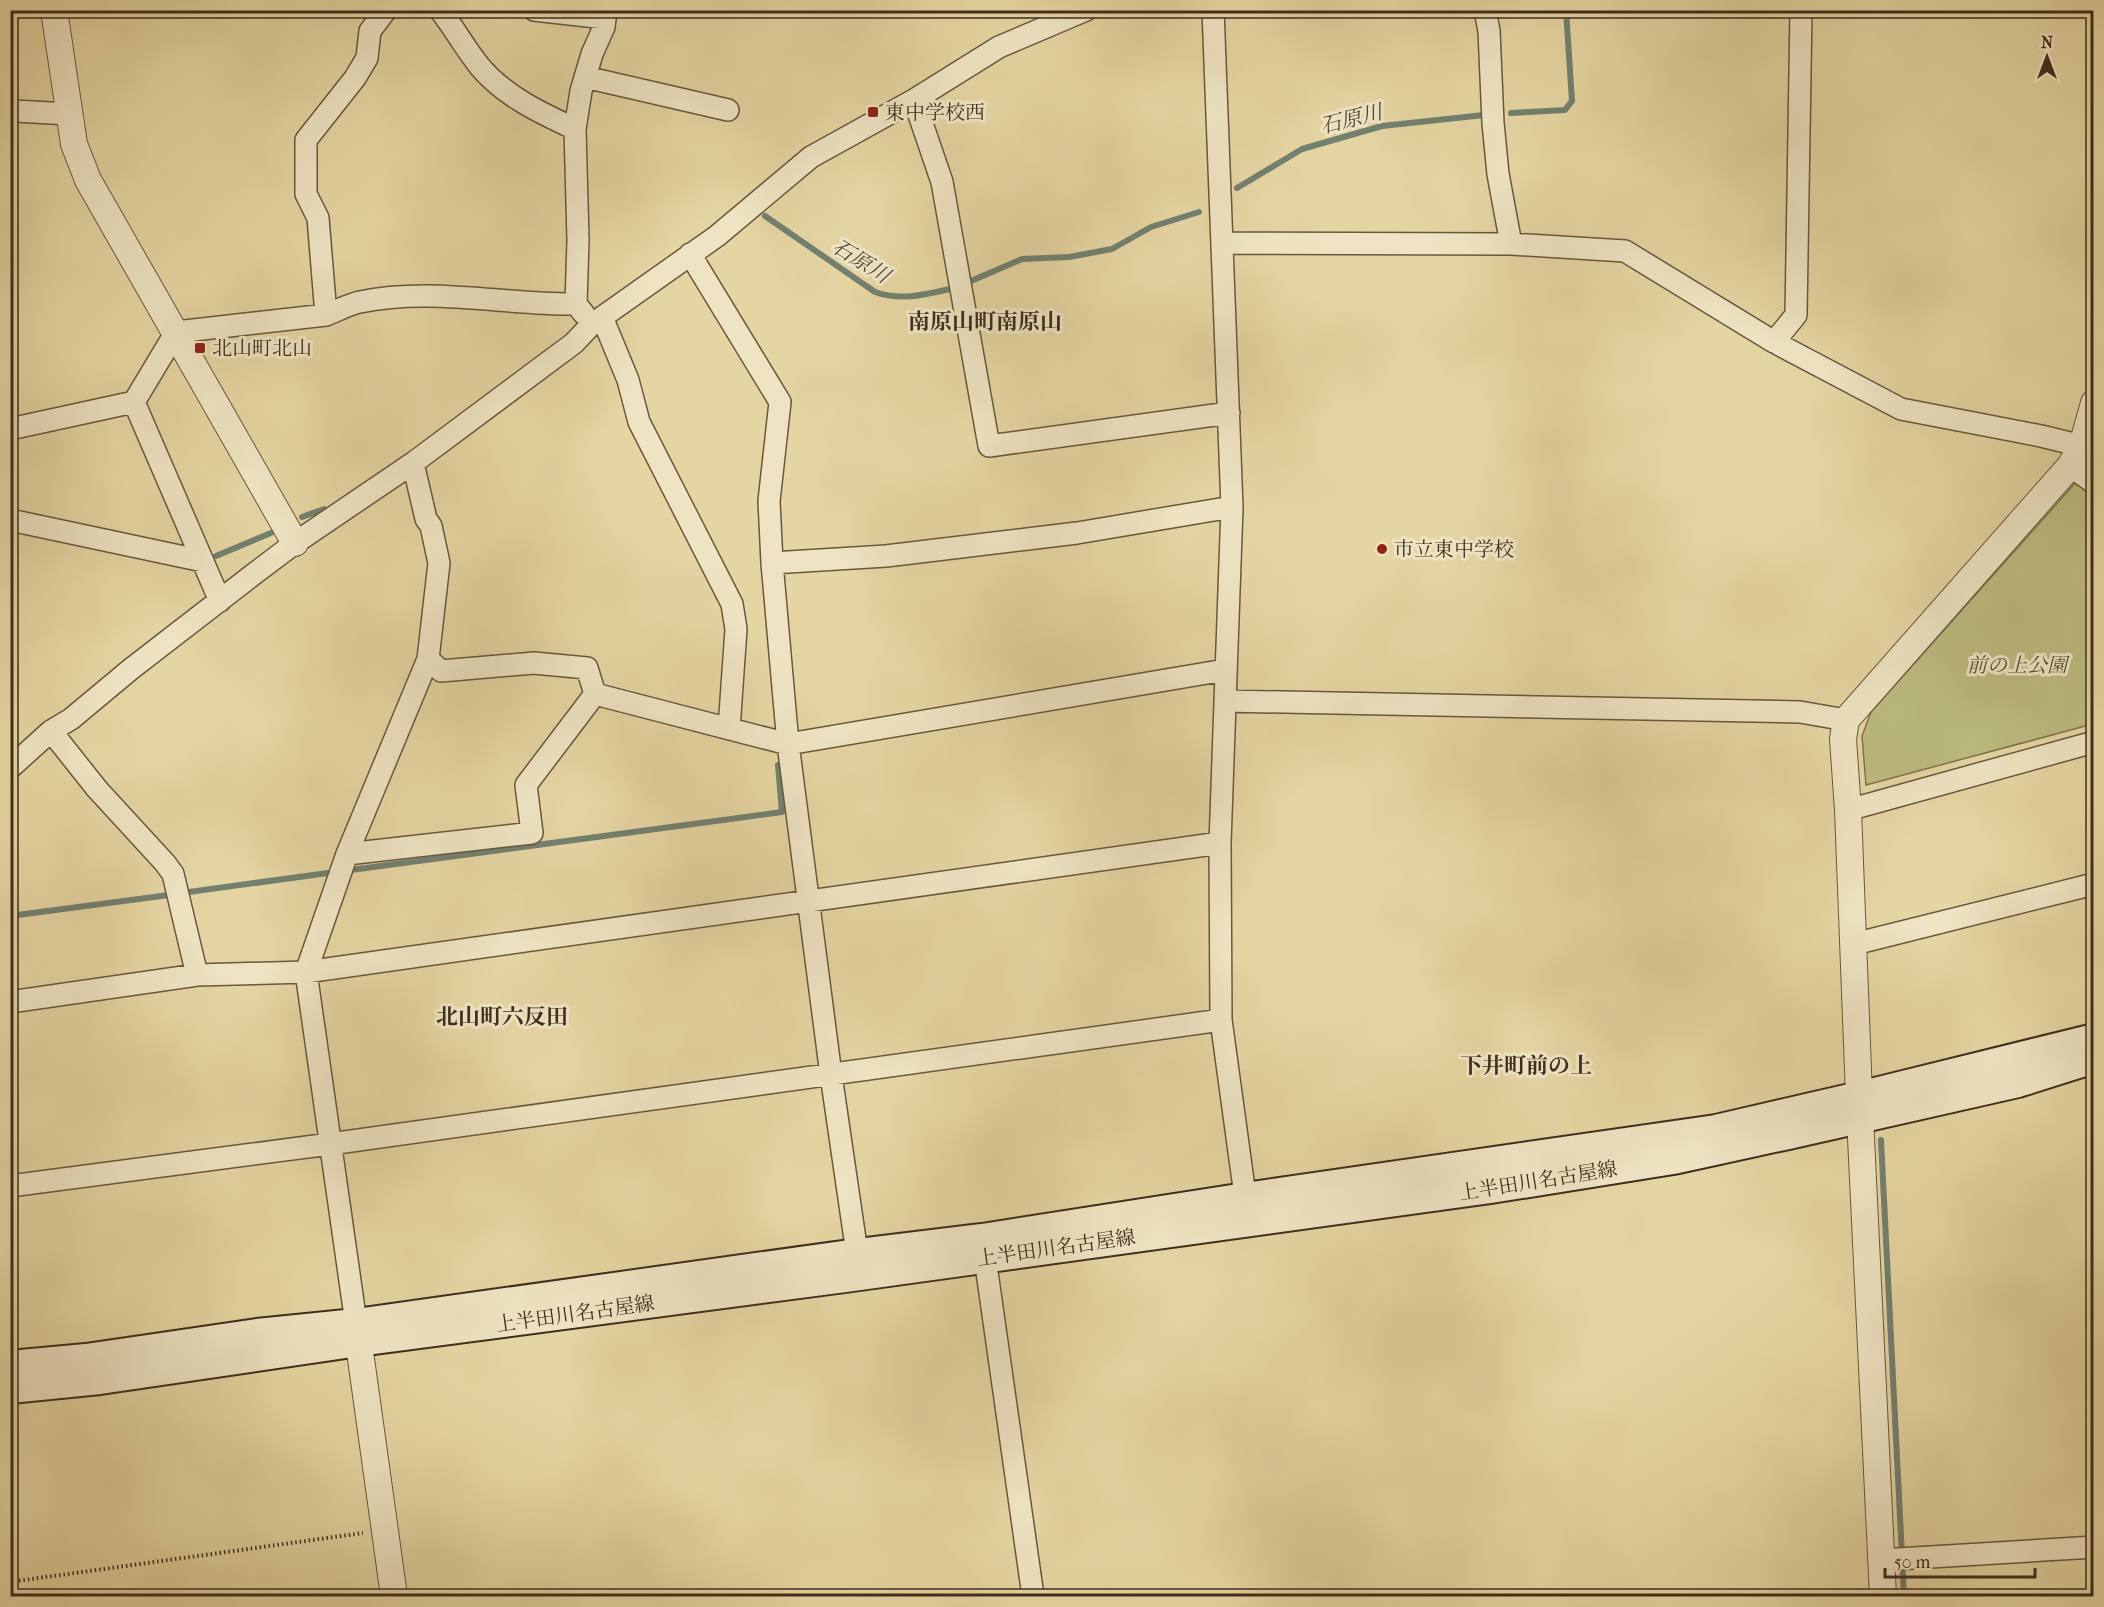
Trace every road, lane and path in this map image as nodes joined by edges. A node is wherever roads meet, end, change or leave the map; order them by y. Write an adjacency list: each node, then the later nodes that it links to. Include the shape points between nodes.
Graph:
1 (54, 10): 14 (street)
2 (386, 10): 20 (street, via 370,31 367,58 355,78 306,140 306,194 318,218)
3 (441, 10): 15 (street, via 482,69 525,105)
4 (534, 10): 9 (street)
5 (1086, 10): 11 (street, via 999,47)
6 (1213, 10): 16 (street)
7 (1485, 10): 17 (street, via 1498,174)
8 (1801, 10): 23 (street, via 1796,315)
9 (606, 14): 10 (street)
10 (585, 77): 12 (street); 15 (street)
11 (914, 100): 18 (street, via 811,157); 26 (street, via 942,182 989,446)
12 (728, 110)
13 (10, 113): 14 (street)
14 (69, 114): 22 (street, via 74,144 88,180)
15 (575, 129): 19 (street)
16 (1223, 243): 17 (street); 26 (street)
17 (1511, 244): 23 (street, via 1625,251)
18 (690, 254): 21 (street); 35 (street, via 780,402 770,501)
19 (576, 304): 20 (street, via 415,296 359,302); 21 (street)
20 (326, 315): 22 (street)
21 (597, 321): 29 (street, via 574,343); 42 (street, via 628,380 639,422 732,604 736,629)
22 (176, 332): 24 (street); 33 (street)
23 (1774, 342): 28 (street, via 1901,409 2041,436)
24 (134, 402): 27 (street); 34 (street)
25 (2094, 403): 28 (street)
26 (1229, 412): 31 (street)
27 (10, 429)
28 (2076, 456): 30 (street); 41 (street)
29 (413, 463): 33 (street); 37 (street, via 439,563)
30 (2094, 483)
31 (1232, 507): 35 (street, via 1077,533 886,556); 38 (street)
32 (10, 520): 34 (street)
33 (295, 543): 36 (street)
34 (203, 561): 36 (street)
35 (772, 563): 45 (street)
36 (220, 601): 43 (street)
37 (428, 659): 39 (street, via 441,671 534,663 587,668); 49 (street)
38 (1225, 670): 40 (street); 45 (street)
39 (595, 694): 42 (street); 49 (street, via 526,785 532,833)
40 (1225, 701): 41 (street, via 1800,712); 48 (street)
41 (1846, 720): 47 (street, via 1843,739)
42 (729, 729): 45 (street)
43 (51, 731): 46 (street); 54 (street, via 173,874)
44 (2094, 742): 47 (street)
45 (788, 744): 51 (street)
46 (10, 768)
47 (1848, 810): 52 (street)
48 (1220, 843): 51 (street); 56 (street)
49 (347, 854): 53 (street)
50 (2094, 884): 52 (street)
51 (809, 901): 53 (street); 58 (street)
52 (1854, 944): 59 (street)
53 (306, 972): 54 (street); 60 (street)
54 (197, 975): 55 (street)
55 (10, 1002)
56 (1221, 1020): 58 (street); 62 (street)
57 (2092, 1048): 59 (main road, 上半田川名古屋線)
58 (831, 1075): 60 (street); 63 (street)
59 (1860, 1108): 62 (main road, 上半田川名古屋線); 70 (street)
60 (330, 1144): 61 (street); 65 (street)
61 (10, 1186)
62 (1247, 1210): 63 (main road, 上半田川名古屋線); 64 (main road, 上半田川名古屋線)
63 (857, 1253): 65 (main road, 上半田川名古屋線)
64 (985, 1258): 65 (main road, 上半田川名古屋線); 73 (street)
65 (357, 1333): 66 (main road, 上半田川名古屋線, via 257,1333); 67 (main road, 上半田川名古屋線, via 100,1380); 68 (street)
66 (10, 1365)
67 (10, 1389)
68 (385, 1530): 71 (path); 72 (street)
69 (2094, 1547): 70 (street)
70 (1893, 1559): 74 (street)
71 (10, 1582)
72 (394, 1596)
73 (1033, 1596)
74 (1883, 1596)

